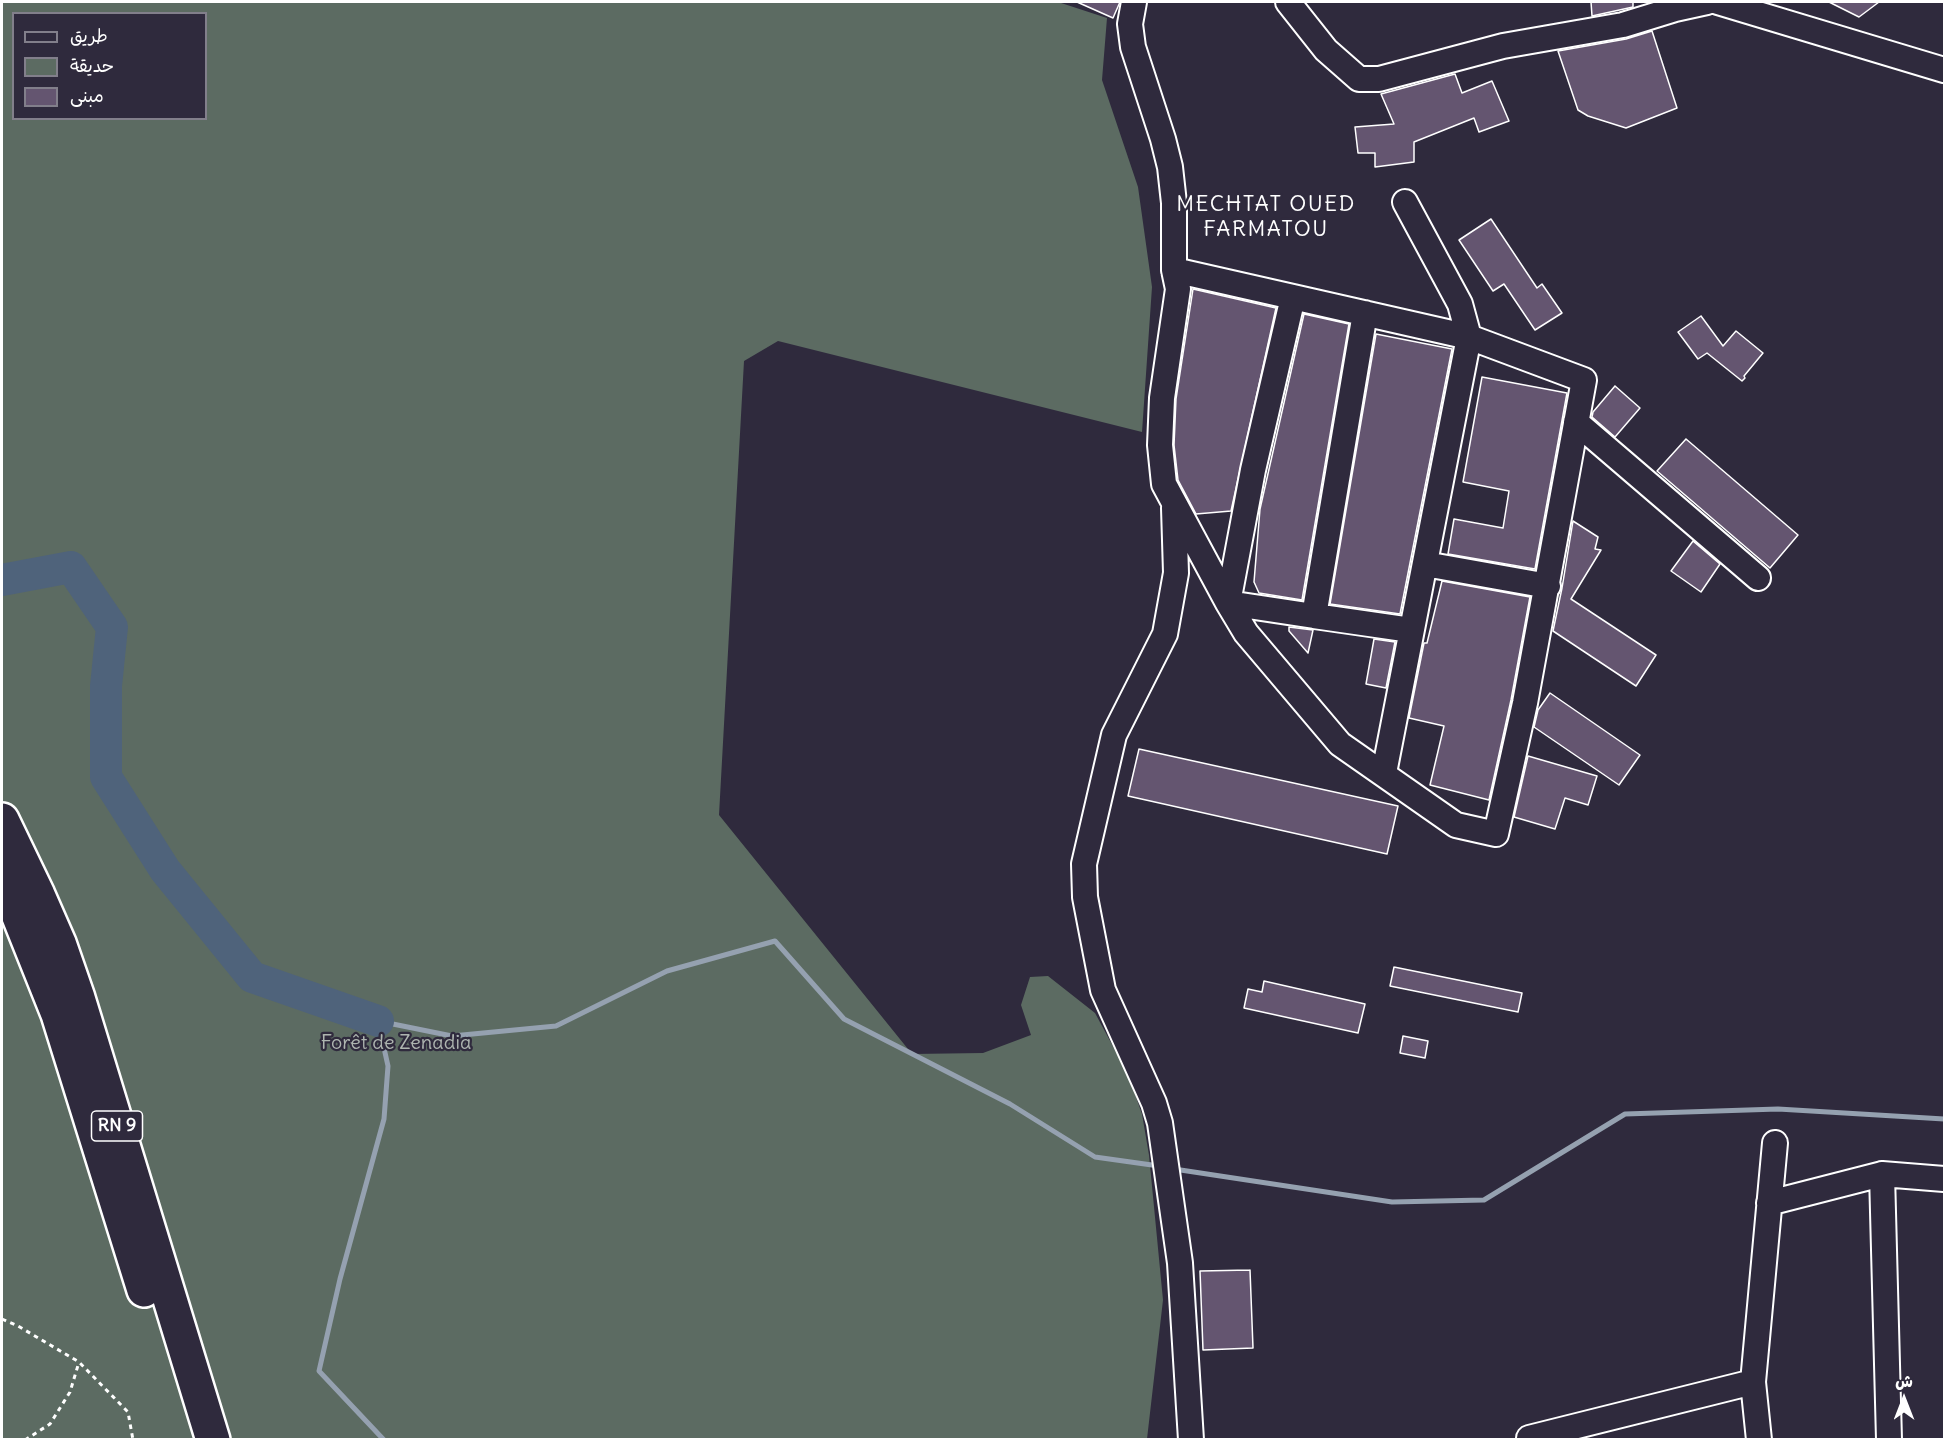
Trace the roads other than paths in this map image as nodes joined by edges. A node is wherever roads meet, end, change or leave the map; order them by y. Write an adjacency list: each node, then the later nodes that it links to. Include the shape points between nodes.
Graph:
1 (1134, 2): 7 (street, via 1130,24 1133,47 1170,167)
2 (1288, 2): 3 (street, via 1326,50 1359,80 1379,79 1503,46 1623,25)
3 (1707, 2)
4 (1718, 2): 5 (street)
5 (1944, 70)
6 (1404, 202): 10 (street, via 1460,304)
7 (1174, 270): 8 (street); 12 (street, via 1178,289 1161,398 1160,445 1164,484)
8 (1293, 297): 9 (street); 16 (street)
9 (1365, 313): 10 (street); 17 (street)
10 (1469, 337): 11 (street, via 1584,380); 13 (street)
11 (1576, 422): 14 (street); 15 (street)
12 (1174, 503): 16 (street); 29 (street, via 1176,573 1165,634 1114,735 1084,864 1085,897 1103,990 1160,1123 1180,1263)
13 (1425, 564): 15 (street); 18 (street)
14 (1758, 578)
15 (1548, 586): 19 (street, via 1496,834 1456,825)
16 (1228, 603): 17 (street); 19 (street, via 1246,633 1340,744)
17 (1314, 616): 18 (street)
18 (1412, 630): 19 (street)
19 (1384, 772)
20 (2, 820): 28 (highway, RN 9, via 59,943 78,998)
21 (2, 874): 27 (highway, RN 9, via 58,1014)
22 (1775, 1143): 25 (street)
23 (1882, 1174): 24 (street); 25 (street); 32 (street)
24 (1944, 1179)
25 (1770, 1203): 26 (street)
26 (1753, 1382): 30 (street); 31 (street)
27 (189, 1440)
28 (213, 1440)
29 (1191, 1440)
30 (1529, 1440)
31 (1759, 1440)
32 (1889, 1440)

